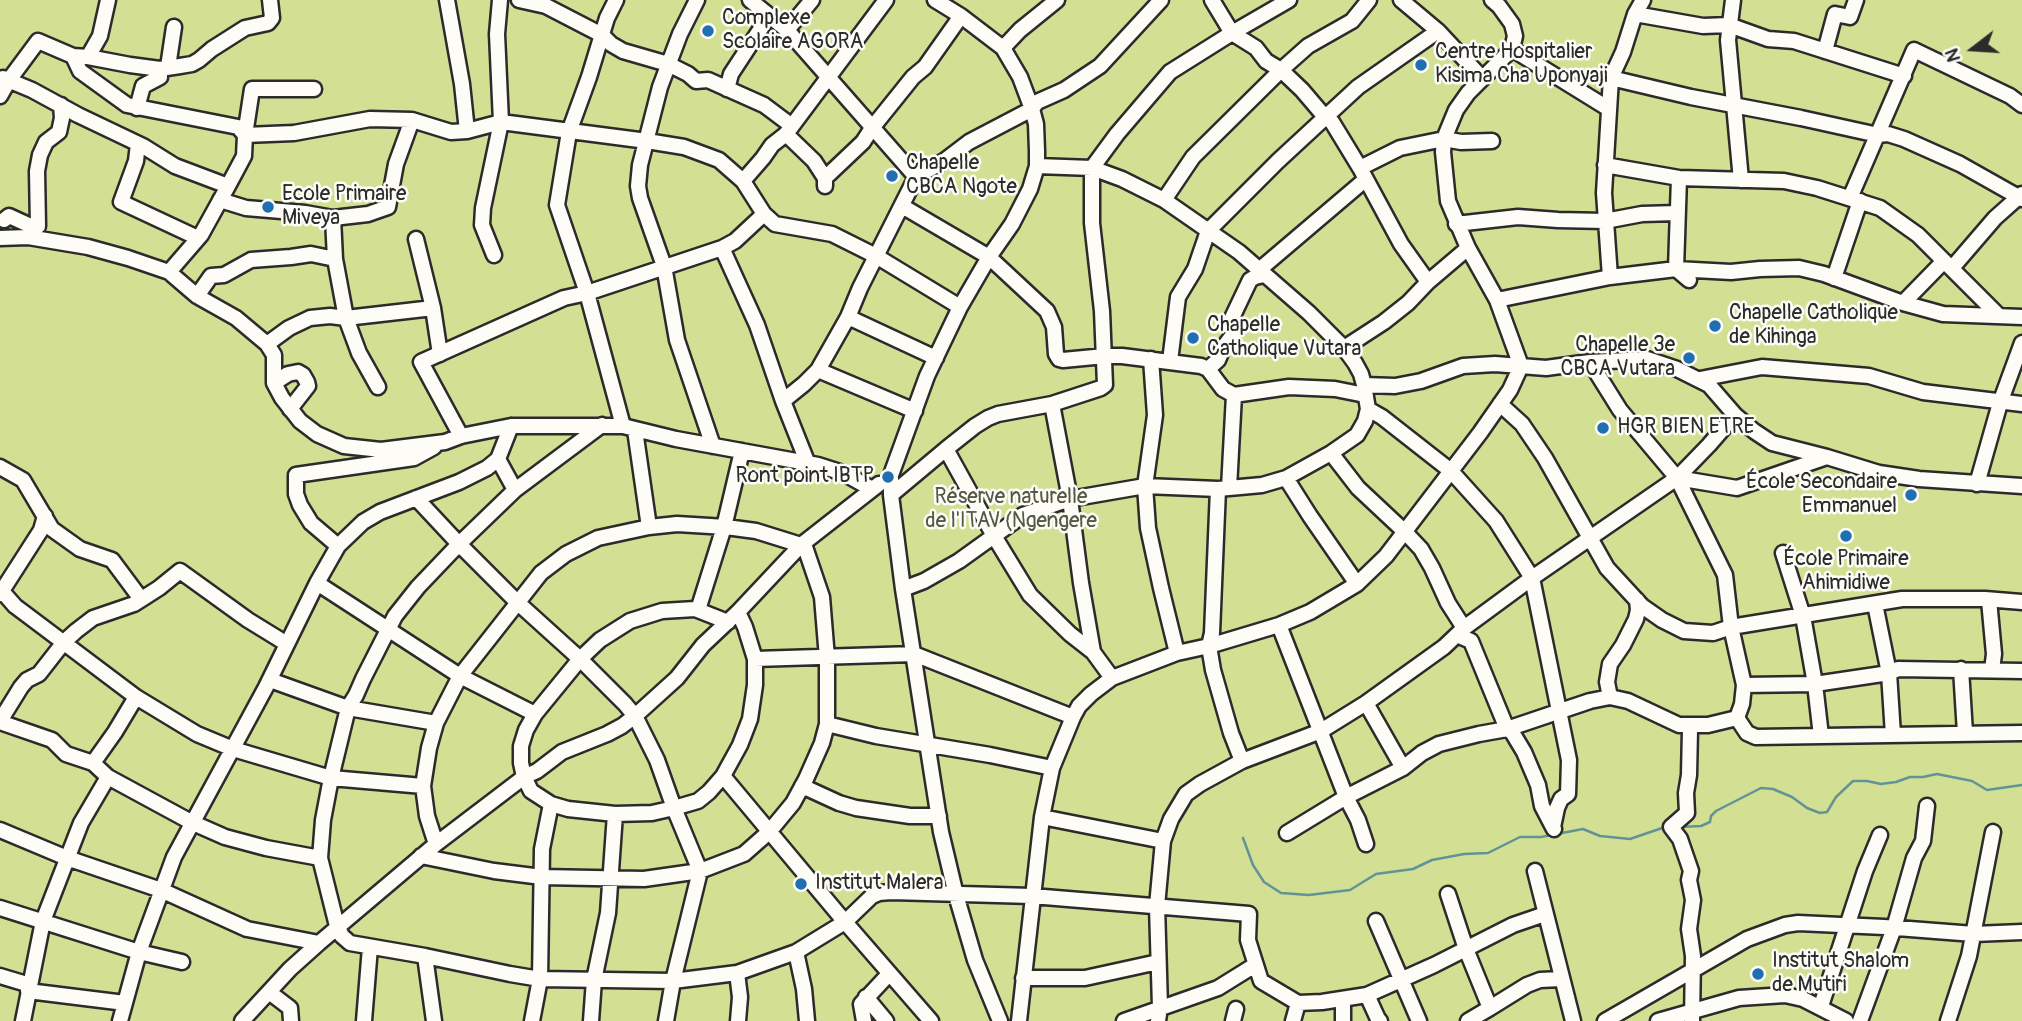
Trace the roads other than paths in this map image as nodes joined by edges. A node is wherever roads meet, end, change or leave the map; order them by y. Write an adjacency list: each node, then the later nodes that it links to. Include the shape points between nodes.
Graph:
1 (108, 0): 37 (street, via 100,36)
2 (270, 0): 39 (street, via 272,18 268,23 245,28 192,64)
3 (447, 0): 60 (street)
4 (500, 0): 57 (street)
5 (519, 0): 22 (street)
6 (616, 0): 32 (street)
7 (697, 0): 38 (street)
8 (752, 0): 25 (street)
9 (812, 0): 29 (street)
10 (886, 0): 42 (street)
11 (935, 0): 23 (street)
12 (1057, 0): 33 (street)
13 (1161, 0): 53 (street, via 1100,66)
14 (1212, 0): 31 (street)
15 (1289, 0): 31 (street)
16 (1369, 0): 40 (street, via 1352,20 1308,46)
17 (1401, 0): 30 (street)
18 (1492, 0): 34 (street, via 1512,24)
19 (1643, 0): 24 (street)
20 (1733, 0): 27 (street)
21 (1856, 0): 35 (street, via 1850,17 1835,14)
22 (547, 3): 32 (street)
23 (951, 4): 26 (street)
24 (1635, 14): 27 (street, via 1703,26); 44 (street)
25 (769, 16): 29 (street); 47 (street, via 731,74)
26 (961, 16): 33 (street); 58 (street, via 925,67)
27 (1729, 25): 35 (street); 49 (street)
28 (174, 27): 39 (street)
29 (787, 30): 42 (street)
30 (1438, 31): 43 (street); 55 (street, via 1358,87)
31 (1232, 33): 40 (street); 70 (street, via 1170,72)
32 (602, 35): 38 (street, via 623,51); 61 (street)
33 (1003, 48): 53 (street)
34 (1512, 50): 43 (street); 54 (street)
35 (1825, 51): 41 (street)
36 (73, 56): 37 (street); 45 (street, via 38,41); 52 (street, via 80,71)
37 (89, 57): 39 (street)
38 (668, 64): 47 (street, via 696,81 708,80); 65 (street)
39 (164, 68): 52 (street, via 160,77 143,86)
40 (1281, 70): 55 (street); 79 (street, via 1193,157)
41 (1904, 76): 51 (street, via 1914,50); 63 (street)
42 (828, 78): 58 (street); 59 (street)
43 (1482, 78): 64 (street, via 1456,110)
44 (1611, 78): 49 (street); 54 (street)
45 (4, 79): 48 (street); 50 (street)
46 (314, 89): 62 (street, via 252,89)
47 (727, 89): 59 (street, via 764,105)
48 (0, 96)
49 (1734, 104): 63 (street); 74 (street)
50 (61, 105): 67 (street); 84 (street, via 59,132 40,155 38,226)
51 (2022, 105)
52 (137, 108): 62 (street, via 238,127)
53 (1032, 109): 69 (street); 72 (street)
54 (1609, 109): 68 (street)
55 (1325, 117): 71 (street); 88 (street)
56 (412, 120): 60 (street, via 452,132); 62 (street, via 370,119 294,133); 85 (street, via 396,164 388,207)
57 (501, 122): 60 (street); 61 (street); 95 (street, via 482,208 482,225)
58 (872, 128): 59 (street, via 825,182); 72 (street)
59 (789, 130): 75 (street)
60 (467, 131)
61 (569, 132): 65 (street); 108 (street, via 557,205)
62 (245, 135): 76 (street, via 244,156)
63 (1878, 135): 77 (street, via 1896,136 1931,150); 80 (street)
64 (1444, 139): 66 (street); 71 (street, via 1399,148); 87 (street, via 1448,201)
65 (647, 141): 75 (street, via 719,160); 100 (street, via 640,198)
66 (1492, 141)
67 (138, 144): 76 (street, via 175,166); 91 (street, via 121,202)
68 (1605, 165): 73 (street); 86 (street)
69 (1037, 166): 70 (street); 97 (street, via 1012,224)
70 (1092, 168): 79 (street); 122 (street, via 1092,223)
71 (1363, 173): 103 (street); 107 (street, via 1401,244)
72 (916, 177): 81 (street)
73 (1679, 178): 74 (street); 82 (street)
74 (1741, 180): 80 (street, via 1784,181)
75 (743, 181): 83 (street)
76 (228, 186): 78 (street)
77 (2021, 196): 99 (street)
78 (220, 200): 85 (street, via 246,208); 91 (street)
79 (1164, 200): 88 (street)
80 (1855, 200): 99 (street, via 1900,221); 105 (street)
81 (902, 206): 96 (street); 97 (street)
82 (1677, 213): 86 (street); 101 (street)
83 (765, 214): 93 (street); 96 (street, via 775,224 832,234)
84 (2, 218): 89 (street)
85 (333, 218): 98 (street)
86 (1605, 221): 87 (street, via 1518,217); 104 (street)
87 (1457, 225): 94 (street)
88 (1208, 231): 103 (street); 125 (street, via 1195,269 1178,298)
89 (28, 236): 90 (street); 102 (street, via 101,251)
90 (0, 238)
91 (198, 238): 102 (street)
92 (416, 239): 113 (street)
93 (722, 248): 100 (street); 135 (street, via 757,325)
94 (1468, 248): 107 (street); 110 (street)
95 (494, 255)
96 (876, 256): 112 (street); 115 (street)
97 (989, 257): 112 (street); 122 (street, via 1050,314 1059,359)
98 (335, 259): 109 (street, via 311,254 251,260 224,275 211,276); 117 (street)
99 (1948, 265): 111 (street); 114 (street)
100 (664, 266): 108 (street); 148 (street, via 677,340)
101 (1676, 269): 104 (street); 105 (street, via 1799,268); 106 (street)
102 (169, 272): 109 (street)
103 (1261, 272): 120 (street); 128 (street, via 1250,280 1231,320 1235,330)
104 (1610, 277): 110 (street)
105 (1834, 278): 111 (street)
106 (1689, 280)
107 (1428, 282): 120 (street, via 1384,322)
108 (587, 293): 121 (street, via 564,298); 145 (street)
109 (197, 296): 119 (street, via 236,318)
110 (1497, 300): 127 (street)
111 (1903, 303): 114 (street, via 1943,314)
112 (960, 307): 123 (street)
113 (433, 308): 117 (street); 121 (street)
114 (1998, 315): 116 (street)
115 (848, 317): 123 (street); 129 (street)
116 (2022, 317)
117 (346, 318): 119 (street, via 310,318); 132 (street)
118 (2022, 343): 136 (street)
119 (267, 344): 131 (street, via 274,355)
120 (1344, 348): 134 (street, via 1362,374)
121 (440, 354): 146 (street, via 421,362)
122 (1105, 356): 124 (street); 137 (street, via 1105,385)
123 (936, 359): 141 (street)
124 (1151, 359): 125 (street); 161 (street, via 1155,415)
125 (1170, 361): 128 (street)
126 (1590, 362): 127 (street); 130 (street, via 1647,359); 159 (street, via 1620,410)
127 (1521, 366): 134 (street, via 1463,366); 138 (street)
128 (1209, 369): 133 (street, via 1223,389)
129 (818, 370): 135 (street); 141 (street)
130 (1700, 379): 136 (street, via 1762,367 1869,376 1923,392); 142 (street)
131 (274, 383): 140 (street); 140 (street, via 288,374 303,375 308,386)
132 (378, 387)
133 (1234, 395): 134 (street, via 1289,387); 164 (street)
134 (1365, 396): 151 (street, via 1365,421 1357,435); 156 (street, via 1382,417)
135 (783, 401): 154 (street)
136 (2000, 403): 139 (street); 160 (street)
137 (1052, 404): 149 (street, via 988,418); 168 (street)
138 (1500, 404): 156 (street); 174 (street, via 1545,458)
139 (2022, 404)
140 (290, 409): 147 (street, via 313,431 344,446 381,450)
141 (915, 411): 157 (street)
142 (1735, 415): 152 (street, via 1772,443); 159 (street)
143 (601, 425): 144 (street); 145 (street); 165 (street)
144 (511, 426): 146 (street); 153 (street)
145 (629, 428): 148 (street); 170 (street)
146 (461, 436): 147 (street)
147 (445, 442): 177 (street, via 414,458 296,475 300,505 311,523)
148 (713, 446): 150 (street)
149 (946, 449): 166 (street); 173 (street)
150 (743, 451): 154 (street); 171 (street)
151 (1331, 453): 158 (street); 172 (street, via 1358,488)
152 (1827, 457): 159 (street, via 1737,488); 160 (street, via 1879,473)
153 (498, 459): 165 (street); 167 (street, via 459,482)
154 (808, 464): 163 (street, via 843,473)
155 (0, 467): 169 (street, via 23,480)
156 (1451, 471): 172 (street); 179 (street, via 1496,521)
157 (891, 475): 163 (street); 166 (street)
158 (1286, 478): 164 (street); 181 (street)
159 (1677, 478): 174 (street); 194 (street, via 1725,575)
160 (1977, 484): 162 (street)
161 (1145, 486): 164 (street); 168 (street); 201 (street, via 1148,528)
162 (2022, 486)
163 (872, 489): 176 (street)
164 (1223, 489): 199 (street)
165 (515, 490): 175 (street)
166 (891, 495): 182 (street)
167 (416, 498): 175 (street); 177 (street, via 363,522)
168 (1070, 499): 173 (street, via 1024,515); 200 (street)
169 (44, 516): 183 (street, via 41,530); 184 (street, via 52,529 80,549 112,560)
170 (649, 527): 171 (street); 187 (street, via 598,538 566,554 541,573)
171 (724, 527): 176 (street); 190 (street)
172 (1405, 532): 181 (street); 196 (street, via 1432,568)
173 (994, 536): 182 (street, via 959,561); 200 (street, via 1030,595)
174 (1590, 537): 179 (street); 185 (street, via 1607,568)
175 (459, 544): 187 (street); 195 (street, via 395,616)
176 (802, 544): 192 (street); 203 (street, via 822,597)
177 (338, 546): 180 (street)
178 (1783, 553): 191 (street)
179 (1532, 578): 196 (street); 219 (street)
180 (317, 583): 195 (street); 198 (street)
181 (1357, 584): 193 (street)
182 (904, 589): 202 (street)
183 (1, 592): 197 (street)
184 (141, 599): 197 (street, via 93,618); 198 (street, via 180,571)
185 (1637, 600): 194 (street, via 1684,631 1713,633); 216 (street, via 1633,626 1610,664)
186 (1989, 600): 188 (street); 189 (street); 207 (street)
187 (517, 601): 204 (street); 210 (street)
188 (2022, 602)
189 (1875, 604): 191 (street); 209 (street)
190 (698, 610): 192 (street); 204 (street, via 662,611 630,621)
191 (1803, 616): 194 (street); 213 (street)
192 (733, 617): 205 (street, via 745,627); 221 (street)
193 (1279, 625): 199 (street); 229 (street)
194 (1731, 627): 214 (street)
195 (388, 631): 210 (street); 218 (street)
196 (1460, 631): 217 (street); 228 (street, via 1471,641)
197 (64, 642): 215 (street); 224 (street, via 39,674 21,687)
198 (287, 644): 212 (street)
199 (1209, 646): 201 (street); 236 (street)
200 (1093, 652): 211 (street)
201 (1177, 653): 211 (street)
202 (914, 654): 203 (street); 222 (street); 234 (street)
203 (827, 657): 205 (street); 226 (street)
204 (580, 659): 220 (street); 221 (street)
205 (755, 659): 240 (street, via 750,719)
206 (1961, 669): 207 (street); 209 (street); 230 (street)
207 (1992, 670): 208 (street)
208 (2022, 671)
209 (1889, 673): 213 (street); 232 (street)
210 (460, 676): 220 (street); 225 (street)
211 (1112, 678): 222 (street, via 1091,694)
212 (270, 680): 218 (street); 235 (street)
213 (1815, 684): 214 (street); 233 (street)
214 (1744, 685): 223 (street)
215 (136, 696): 235 (street, via 197,734); 237 (street)
216 (1610, 697): 219 (street); 227 (street)
217 (1366, 703): 229 (street); 239 (street)
218 (348, 708): 225 (street); 243 (street)
219 (1558, 711): 228 (street); 228 (street, via 1569,777 1568,794 1556,808 1554,829 1524,752)
220 (535, 714): 242 (street, via 521,746)
221 (635, 716): 242 (street, via 607,734 562,752); 249 (street)
222 (1073, 717): 238 (street)
223 (1737, 718): 227 (street); 233 (street, via 1747,733 1756,737)
224 (0, 721): 237 (street, via 52,740 66,754)
225 (436, 723): 244 (street)
226 (827, 724): 234 (street); 245 (street)
227 (1686, 725): 293 (street, via 1690,730 1687,813 1671,827 1691,871)
228 (1507, 729): 239 (street, via 1439,744)
229 (1321, 730): 236 (street); 246 (street)
230 (1965, 733): 231 (street); 232 (street)
231 (2022, 733)
232 (1893, 735): 233 (street)
233 (1821, 736)
234 (928, 745): 238 (street); 251 (street)
235 (233, 749): 243 (street); 253 (street)
236 (1242, 761): 259 (street, via 1186,794)
237 (93, 763): 241 (street)
238 (1052, 768): 252 (street)
239 (1403, 768): 246 (street)
240 (723, 776): 249 (street, via 698,801); 255 (street)
241 (108, 777): 253 (street); 263 (street)
242 (524, 777): 247 (street, via 531,792); 260 (street)
243 (331, 778): 244 (street); 264 (street)
244 (424, 786): 260 (street)
245 (802, 786): 251 (street, via 856,808); 255 (street)
246 (1346, 797): 257 (street); 261 (street)
247 (551, 804): 250 (street); 267 (street)
248 (1927, 806): 281 (street, via 1923,841)
249 (674, 808): 250 (street); 265 (street)
250 (615, 814): 268 (street)
251 (939, 816): 271 (street)
252 (1042, 817): 259 (street); 272 (street)
253 (191, 822): 264 (street, via 235,840); 269 (street)
254 (0, 830): 263 (street)
255 (769, 832): 265 (street, via 744,854); 277 (street)
256 (1993, 832): 283 (street)
257 (1287, 833)
258 (1880, 835): 280 (street)
259 (1163, 841): 273 (street)
260 (436, 844): 262 (street)
261 (1366, 844)
262 (421, 856): 267 (street); 279 (street)
263 (67, 858): 269 (street); 276 (street)
264 (320, 858): 279 (street)
265 (700, 870): 268 (street, via 644,880); 302 (street)
266 (1535, 871): 275 (street)
267 (542, 877): 268 (street); 298 (street)
268 (610, 879): 300 (street)
269 (161, 890): 284 (street, via 247,929); 288 (street)
270 (1448, 894): 286 (street)
271 (956, 895): 272 (street); 277 (street, via 879,893); 328 (street)
272 (1032, 896): 273 (street); 297 (street)
273 (1157, 906): 291 (street); 292 (street, via 1249,914 1248,940)
274 (0, 908): 276 (street)
275 (1545, 914): 286 (street); 299 (street)
276 (43, 921): 288 (street); 303 (street)
277 (845, 922): 287 (street); 295 (street)
278 (1376, 922): 301 (street)
279 (337, 926): 284 (street); 285 (street, via 350,943)
280 (1848, 926): 281 (street); 293 (street, via 1785,925 1747,939); 310 (street)
281 (1894, 928): 283 (street); 340 (street)
282 (2022, 932): 283 (street)
283 (1974, 934): 341 (street)
284 (318, 943): 304 (street)
285 (370, 947): 289 (street); 318 (street)
286 (1466, 949): 301 (street); 311 (street)
287 (796, 952): 294 (street); 324 (street)
288 (139, 953): 290 (street); 308 (street)
289 (425, 956): 298 (street); 319 (street)
290 (182, 962)
291 (1158, 962): 297 (street, via 1085,978); 312 (street)
292 (1255, 965): 309 (street, via 1261,981); 312 (street, via 1218,988)
293 (1691, 972): 313 (street); 337 (street)
294 (737, 973): 302 (street); 323 (street)
295 (889, 974): 306 (street); 327 (street)
296 (0, 976): 303 (street)
297 (1023, 978): 329 (street)
298 (540, 979): 300 (street); 320 (street)
299 (1561, 979): 311 (street, via 1527,985); 336 (street)
300 (594, 980): 302 (street); 321 (street)
301 (1401, 980): 305 (street); 334 (street)
302 (673, 981): 322 (street)
303 (29, 988): 308 (street); 314 (street)
304 (269, 992): 316 (street); 317 (street, via 290,1008)
305 (1367, 995): 307 (street); 333 (street)
306 (866, 997): 325 (street, via 861,1004); 326 (street)
307 (1343, 999): 309 (street); 332 (street)
308 (125, 1003): 315 (street)
309 (1298, 1003): 331 (street)
310 (1821, 1006): 313 (street, via 1785,995 1762,995 1739,998); 339 (street)
311 (1490, 1008): 335 (street)
312 (1159, 1014): 330 (street)
313 (1693, 1016): 338 (street)
314 (23, 1021)
315 (120, 1021)
316 (242, 1021)
317 (291, 1021)
318 (364, 1021)
319 (434, 1021)
320 (532, 1021)
321 (591, 1021)
322 (666, 1021)
323 (738, 1021)
324 (807, 1021)
325 (864, 1021)
326 (886, 1021)
327 (931, 1021)
328 (1000, 1021)
329 (1019, 1021)
330 (1124, 1021)
331 (1293, 1021)
332 (1343, 1021)
333 (1380, 1021)
334 (1419, 1021)
335 (1468, 1021)
336 (1573, 1021)
337 (1605, 1021)
338 (1658, 1021)
339 (1846, 1021)
340 (1860, 1021)
341 (1948, 1021)

